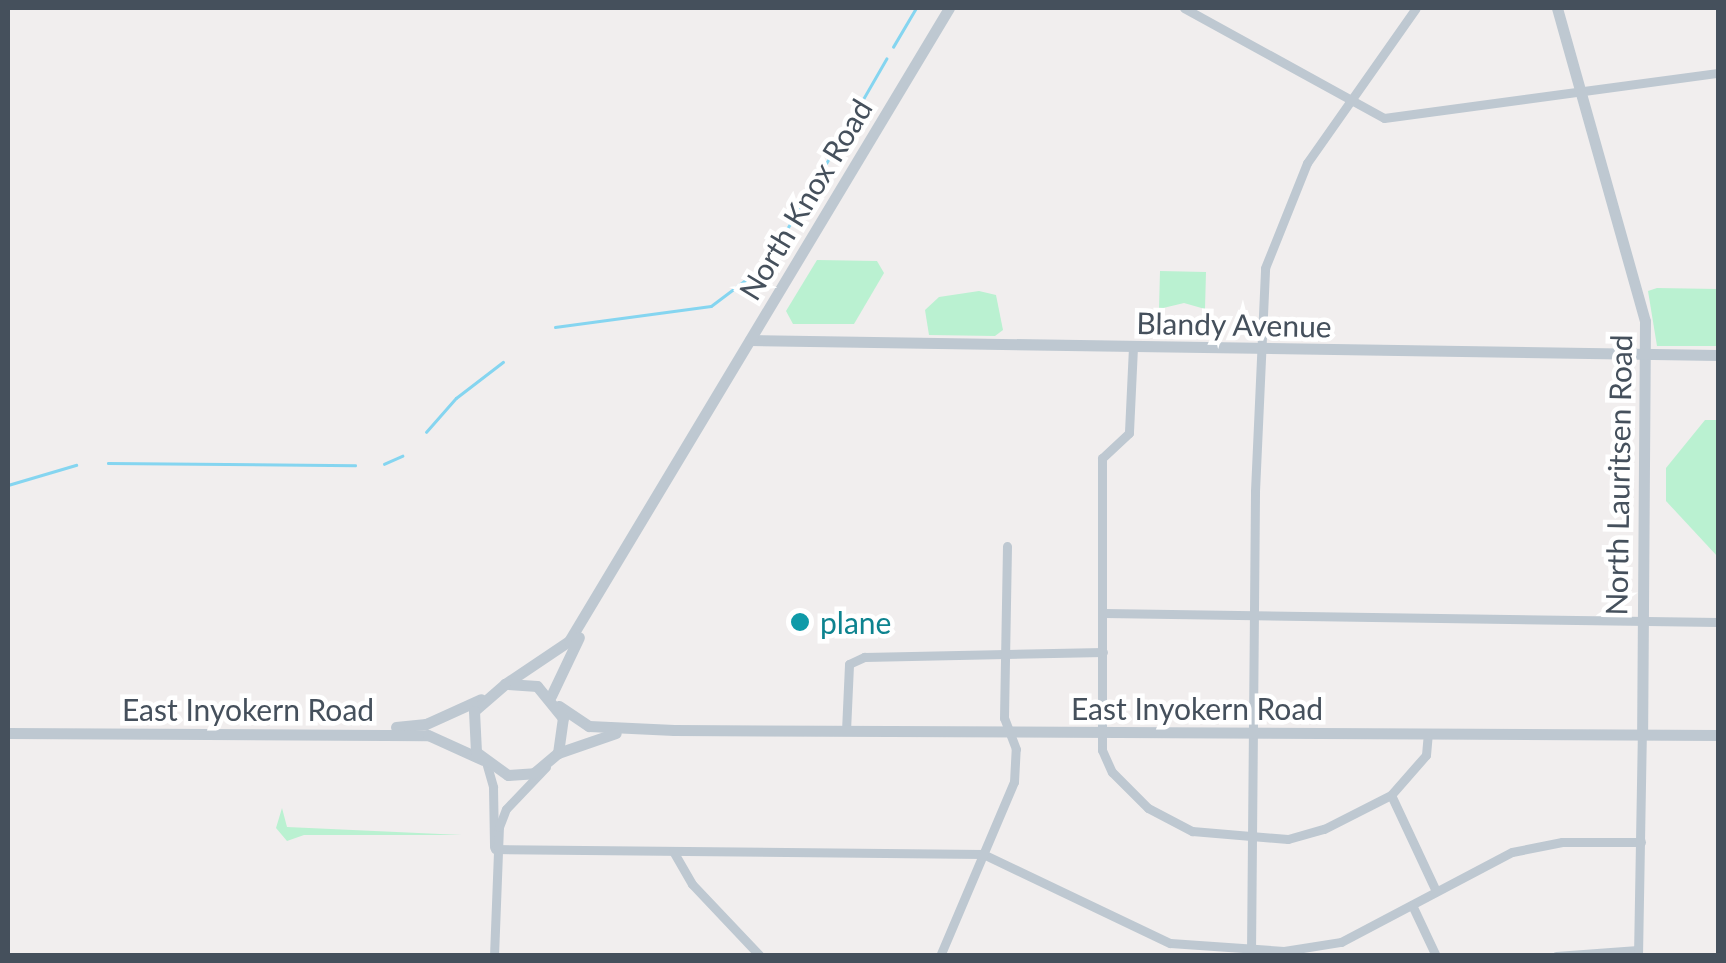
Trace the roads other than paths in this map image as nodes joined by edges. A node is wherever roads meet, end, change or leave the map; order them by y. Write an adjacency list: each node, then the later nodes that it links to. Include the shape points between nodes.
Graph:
1 (949, 8): 10 (street, North Knox Road)
2 (1184, 8): 8 (street)
3 (1416, 8): 6 (street)
4 (1557, 8): 7 (street, North Lauritsen Road)
5 (1718, 73): 7 (street)
6 (1367, 78): 8 (street); 9 (street, via 1360,98)
7 (1582, 92): 9 (street, via 1400,118); 13 (street, North Lauritsen Road, via 1640,292)
8 (1348, 104): 9 (street); 12 (street, via 1281,214 1265,268)
9 (1366, 113)
10 (750, 340): 11 (street, Blandy Avenue); 15 (street, North Knox Road)
11 (1133, 348): 12 (street, Blandy Avenue); 17 (street, via 1129,433 1102,458)
12 (1258, 349): 13 (street, Blandy Avenue); 18 (street)
13 (1645, 354): 14 (street, Blandy Avenue); 19 (street, North Lauritsen Road)
14 (1718, 355)
15 (705, 416): 23 (street, North Knox Road, via 568,640); 25 (street, North Knox Road)
16 (1007, 546): 21 (street)
17 (1104, 613): 18 (street); 22 (street)
18 (1256, 614): 19 (street); 31 (street)
19 (1642, 620): 20 (street); 34 (street, North Lauritsen Road)
20 (1718, 622)
21 (1005, 651): 22 (street); 28 (street, via 864,657 849,664); 30 (street)
22 (1103, 652): 29 (street)
23 (505, 684): 24 (street); 25 (street, via 537,686)
24 (481, 700): 26 (street, East Inyokern Road, via 409,727); 37 (street, via 470,725)
25 (555, 701): 27 (street, East Inyokern Road, via 589,726); 36 (street, via 565,730)
26 (8, 726)
27 (674, 730): 28 (street, East Inyokern Road); 36 (street, East Inyokern Road, via 597,736)
28 (846, 732): 30 (street, East Inyokern Road)
29 (1103, 732): 30 (street, East Inyokern Road); 31 (street, East Inyokern Road); 40 (street, via 1112,772 1148,808 1192,831)
30 (1008, 733): 44 (street, via 1018,758 1014,782)
31 (1254, 733): 33 (street, East Inyokern Road); 40 (street)
32 (8, 734): 37 (street, East Inyokern Road, via 428,735)
33 (1428, 734): 34 (street, East Inyokern Road); 39 (street, via 1426,755)
34 (1642, 734): 35 (street, East Inyokern Road); 41 (street, North Lauritsen Road)
35 (1718, 735)
36 (558, 753): 38 (street)
37 (484, 761): 38 (street, via 508,775); 42 (street)
38 (546, 767): 42 (street, via 506,809)
39 (1391, 795): 40 (street, via 1324,829); 45 (street)
40 (1254, 840): 47 (street)
41 (1641, 842): 45 (street, via 1536,845); 48 (street, North Lauritsen Road)
42 (495, 849): 43 (street); 49 (street)
43 (673, 851): 44 (street); 50 (street, via 692,884)
44 (983, 854): 47 (street, via 1170,943); 51 (street)
45 (1436, 890): 46 (street)
46 (1412, 905): 47 (street, via 1341,942); 52 (street)
47 (1251, 953)
48 (1638, 953): 53 (street)
49 (494, 956)
50 (760, 956)
51 (940, 956)
52 (1436, 956)
53 (1556, 956)

